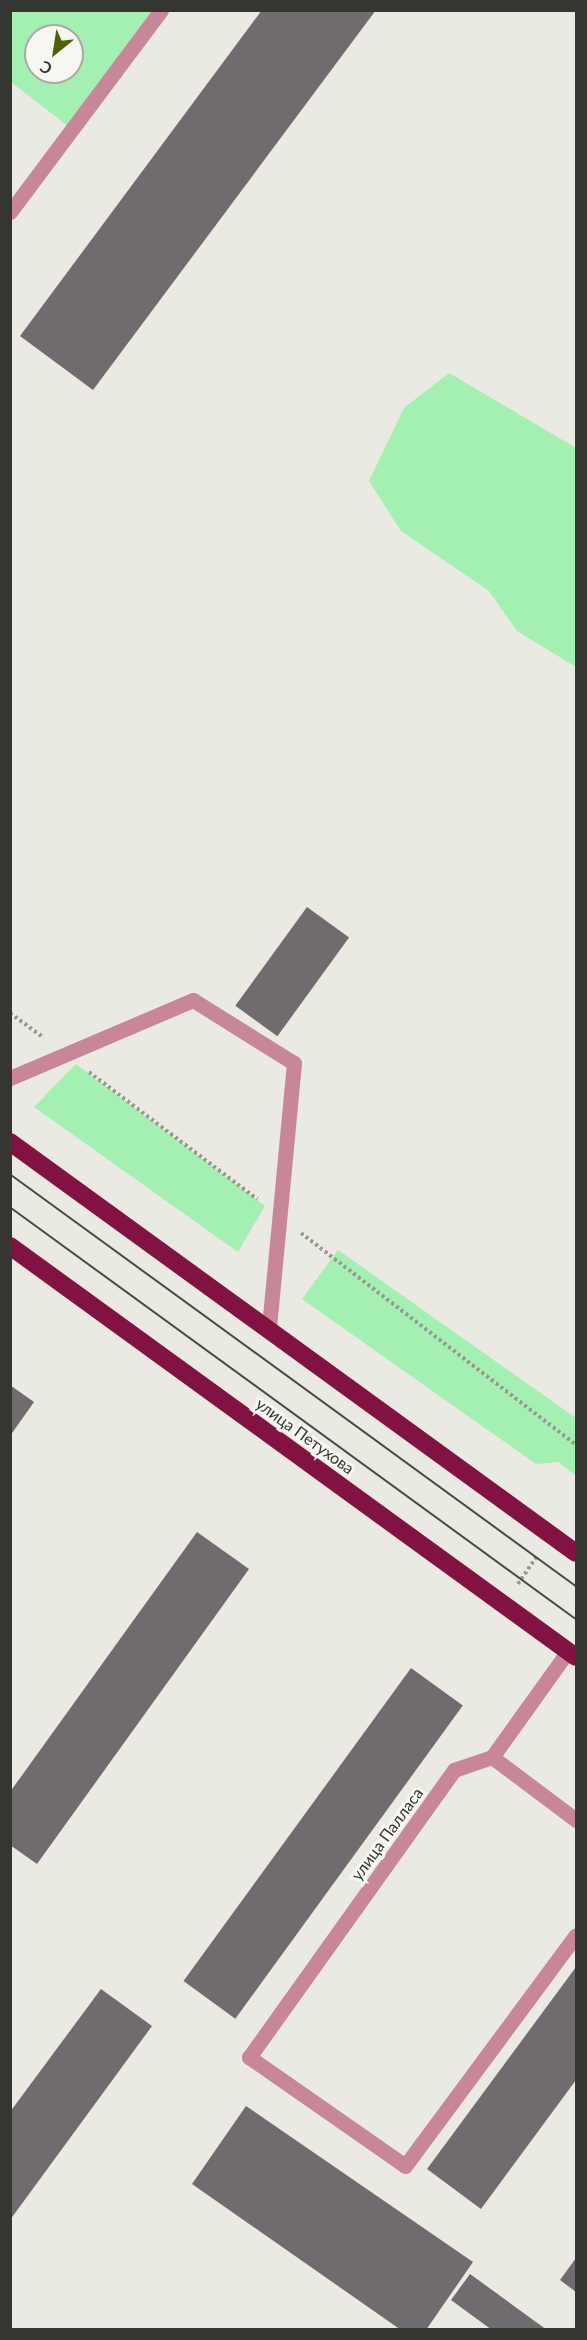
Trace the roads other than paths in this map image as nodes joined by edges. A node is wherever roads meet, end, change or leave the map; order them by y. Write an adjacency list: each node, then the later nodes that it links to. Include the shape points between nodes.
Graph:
1 (161, 10): 2 (street)
2 (10, 212)
3 (10, 1078): 6 (street, via 193,1000 294,1063)
4 (10, 1142): 6 (highway)
5 (10, 1246): 8 (highway, улица Петухова)
6 (269, 1329): 7 (highway)
7 (576, 1553)
8 (572, 1654): 9 (street)
9 (492, 1757): 10 (street); 11 (street, улица Палласа, via 454,1770 249,2057 405,2166)
10 (576, 1820)
11 (576, 1935)

